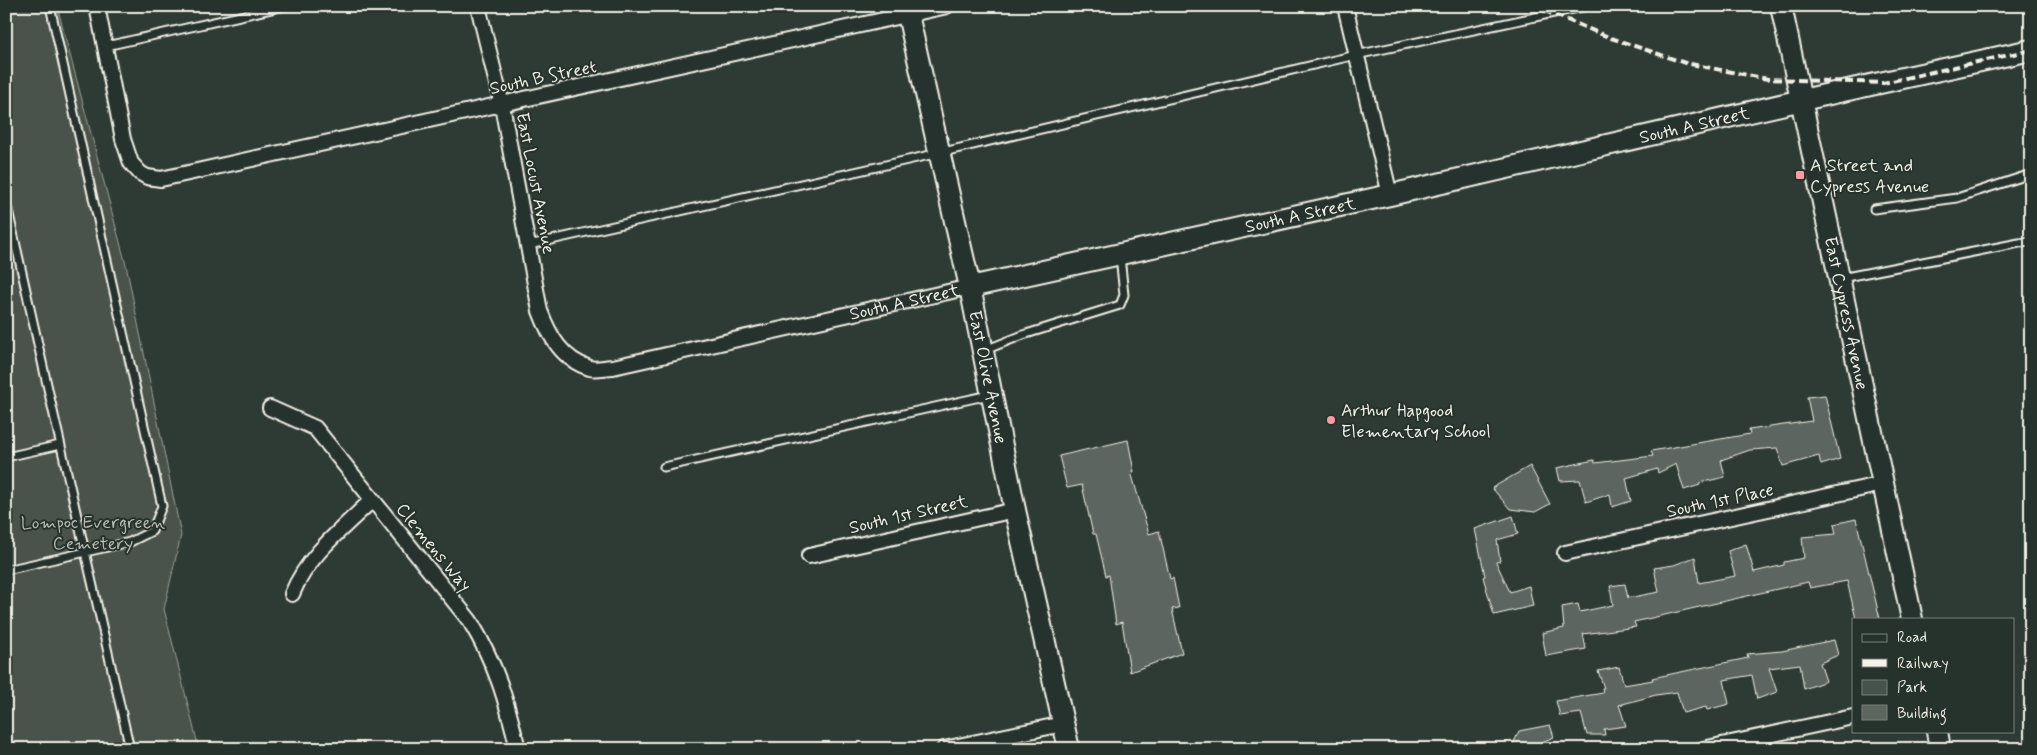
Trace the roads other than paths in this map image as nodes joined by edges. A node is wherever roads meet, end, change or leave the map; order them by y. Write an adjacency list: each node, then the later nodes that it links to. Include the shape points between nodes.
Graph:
1 (50, 6): 35 (lane, via 162,506 152,531 130,542)
2 (97, 6): 10 (street)
3 (285, 6): 10 (lane)
4 (478, 6): 14 (street, East Locust Avenue)
5 (948, 6): 9 (street, South B Street)
6 (1345, 6): 12 (street)
7 (1587, 6): 12 (lane)
8 (1780, 6): 13 (street, East Cypress Avenue)
9 (907, 11): 14 (street, South B Street); 15 (street, East Olive Avenue)
10 (106, 46): 14 (street, South B Street, via 123,139 131,163 147,177 161,179)
11 (2031, 50): 13 (street, South A Street)
12 (1356, 55): 15 (lane); 17 (street)
13 (1802, 100): 17 (street, South A Street); 23 (street, East Cypress Avenue)
14 (502, 105): 21 (street, East Locust Avenue)
15 (939, 152): 21 (lane); 24 (street, East Olive Avenue)
16 (2031, 174): 19 (lane, via 1957,198)
17 (1390, 195): 22 (street, South A Street)
18 (6, 201): 29 (lane)
19 (1874, 209)
20 (2031, 242): 23 (lane)
21 (529, 245): 26 (street, East Locust Avenue, via 546,328 553,342)
22 (1120, 254): 24 (street, South A Street); 25 (lane, via 1124,295 1120,304)
23 (1838, 278): 32 (street, East Cypress Avenue)
24 (970, 287): 25 (street, East Olive Avenue); 26 (street, South A Street, via 613,367 591,369)
25 (983, 351): 27 (street, East Olive Avenue)
26 (570, 358)
27 (992, 394): 31 (lane); 34 (street, East Olive Avenue)
28 (270, 408): 33 (street, Clemens Way, via 315,428)
29 (60, 445): 30 (lane); 35 (lane)
30 (6, 457)
31 (664, 467)
32 (1883, 484): 36 (street, South 1st Place); 40 (street, East Cypress Avenue)
33 (372, 500): 39 (street, via 317,552); 45 (street, Clemens Way, via 470,621 496,670)
34 (1016, 510): 37 (street, South 1st Street); 42 (street, East Olive Avenue)
35 (86, 552): 38 (lane); 44 (lane)
36 (1565, 553)
37 (809, 556)
38 (6, 570)
39 (292, 594)
40 (1912, 618)
41 (1852, 717): 48 (street)
42 (1063, 724): 46 (street); 47 (street, East Olive Avenue)
43 (1937, 732): 49 (street)
44 (130, 749)
45 (518, 749)
46 (944, 749)
47 (1069, 749)
48 (1703, 749)
49 (1940, 749)

